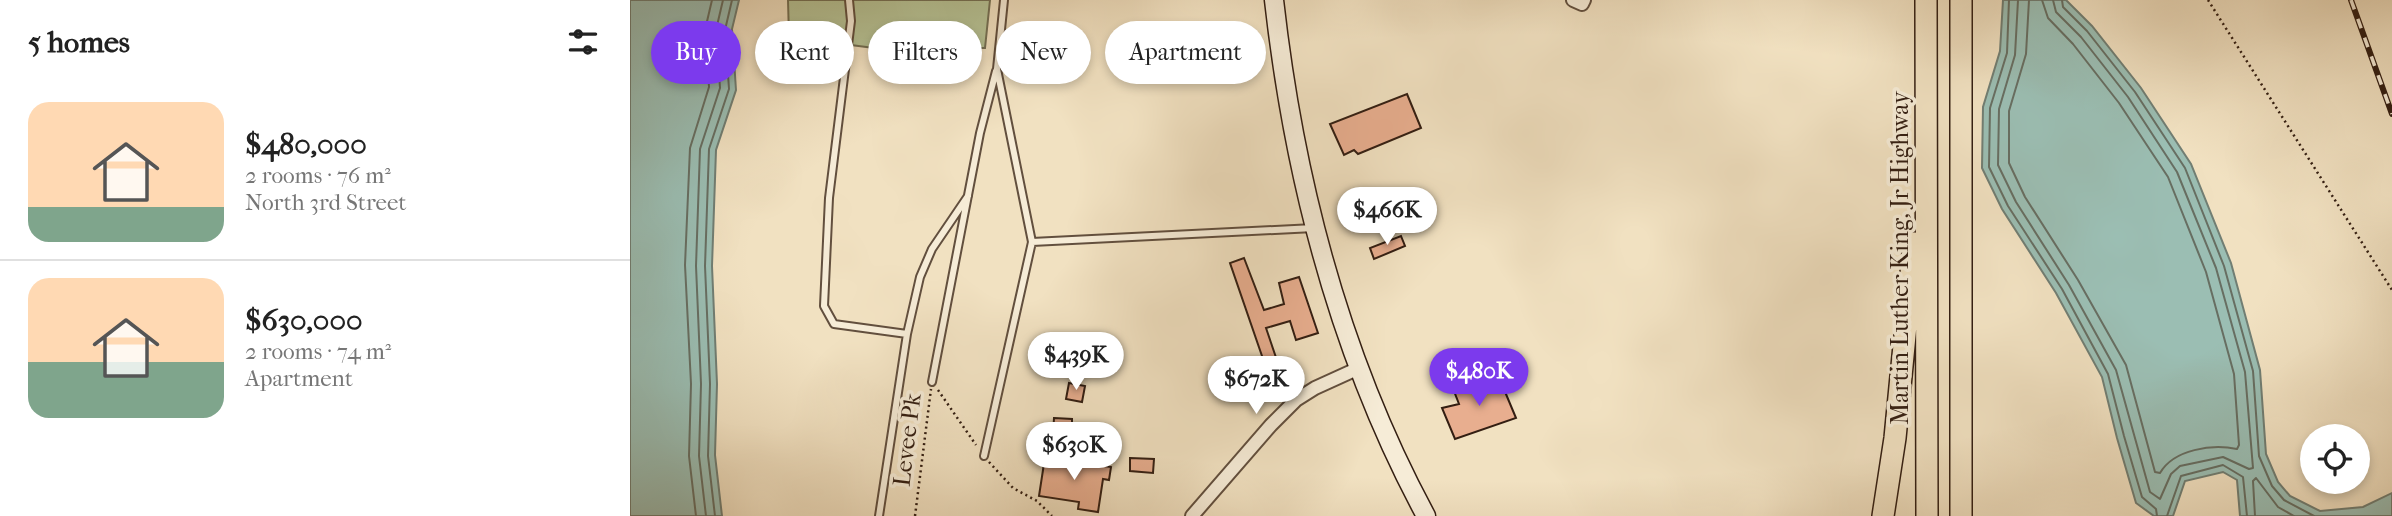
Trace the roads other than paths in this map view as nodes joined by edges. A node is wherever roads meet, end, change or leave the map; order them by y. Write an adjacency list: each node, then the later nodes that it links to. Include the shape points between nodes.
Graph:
1 (849, 0): 13 (lane, via 851,21 829,198 824,306 834,324)
2 (1004, 0): 6 (lane)
3 (1274, 0): 11 (main road, via 1282,73)
4 (1926, 0): 9 (highway, Martin Luther King, Jr Highway)
5 (1961, 0): 22 (highway)
6 (1002, 21)
7 (996, 73): 10 (lane)
8 (1000, 84): 12 (lane)
9 (1925, 140): 20 (highway); 21 (highway, Martin Luther King, Jr Highway)
10 (968, 196): 13 (lane, via 932,248); 15 (lane)
11 (1316, 227): 12 (lane); 14 (main road)
12 (1032, 242): 16 (lane)
13 (907, 334): 17 (lane)
14 (1359, 368): 18 (street, via 1296,400); 19 (main road)
15 (932, 382)
16 (984, 456)
17 (879, 516)
18 (1192, 516)
19 (1426, 516)
20 (1883, 516)
21 (1927, 516)
22 (1961, 516)

